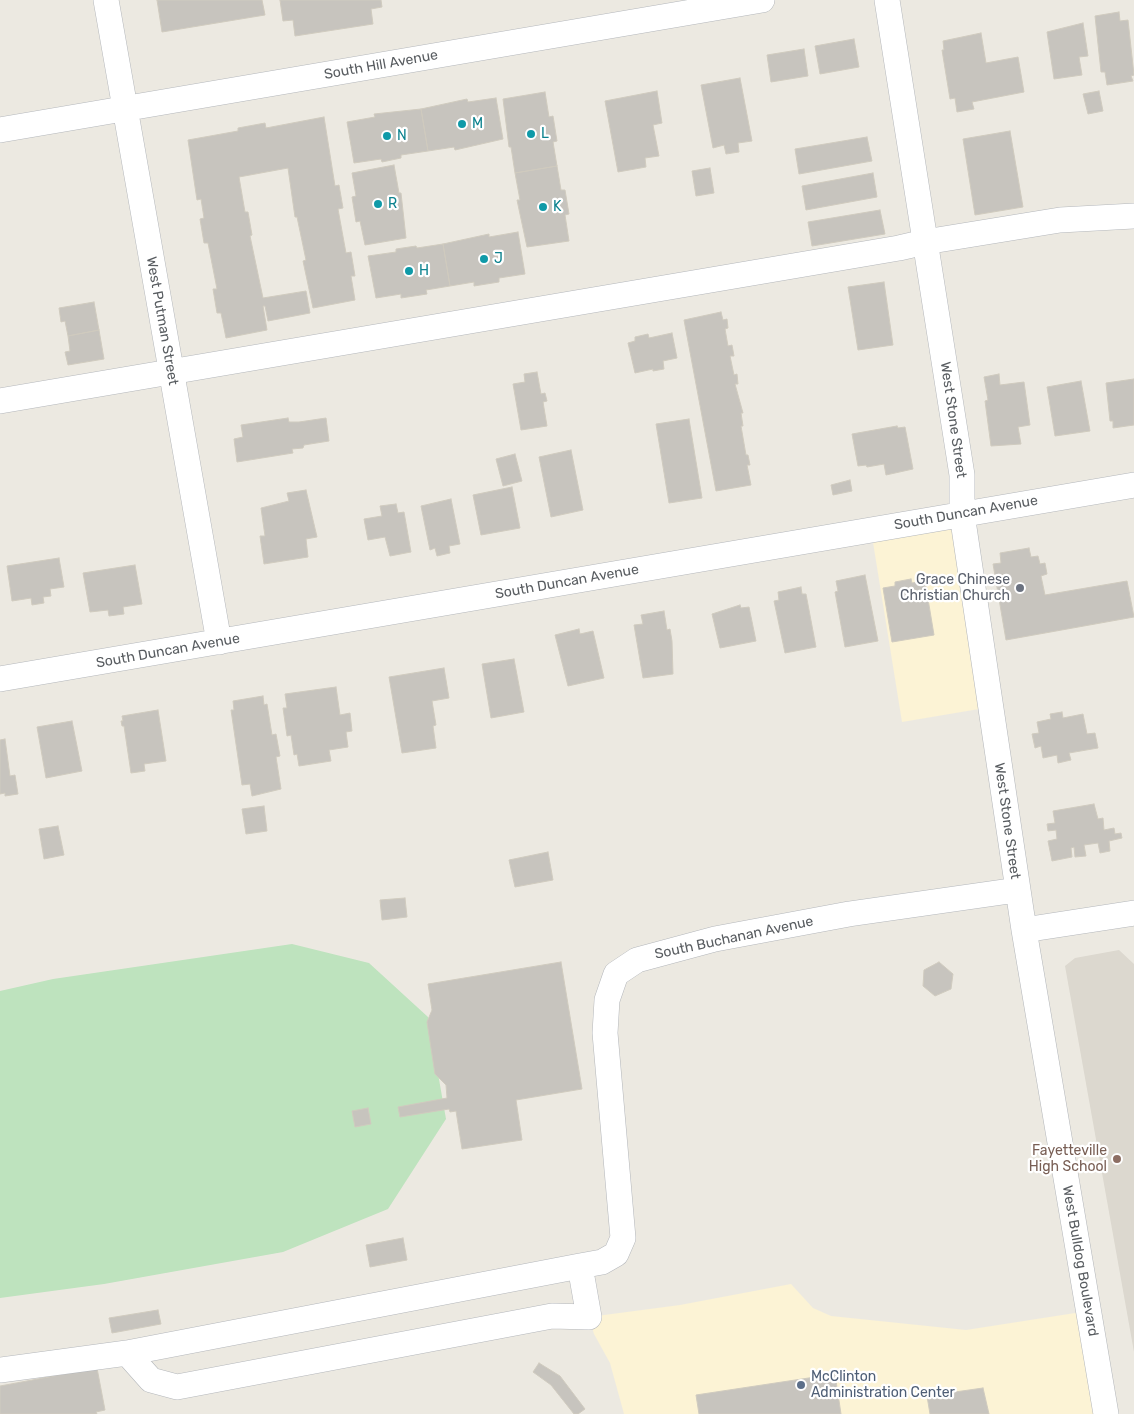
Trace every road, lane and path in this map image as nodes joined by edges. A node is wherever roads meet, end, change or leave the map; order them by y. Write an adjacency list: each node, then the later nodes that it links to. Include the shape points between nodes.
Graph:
1 (106, 0): 4 (street, West Putman Street)
2 (762, 0): 4 (street, South Hill Avenue)
3 (886, 0): 7 (street, West Stone Street)
4 (124, 110): 5 (street, South Hill Avenue); 8 (street, West Putman Street)
5 (0, 130)
6 (1134, 216): 7 (street, via 1060,220)
7 (925, 242): 8 (street); 11 (street, West Stone Street, via 962,475)
8 (171, 372): 9 (street); 12 (street, West Putman Street)
9 (0, 401)
10 (1134, 485): 11 (street, South Duncan Avenue)
11 (962, 514): 12 (street, South Duncan Avenue); 14 (street, West Stone Street)
12 (219, 642): 13 (street, South Duncan Avenue)
13 (0, 679)
14 (1017, 890): 16 (street, West Stone Street); 17 (street, South Buchanan Avenue, via 849,914 716,939 636,960 616,974 607,1000 605,1034 623,1238 616,1254 602,1262)
15 (1134, 913): 16 (street)
16 (1024, 930): 20 (street, West Bulldog Boulevard)
17 (580, 1266): 18 (street, South Buchanan Avenue); 18 (street, via 589,1317 552,1316 177,1387 151,1380)
18 (127, 1353): 19 (street, South Buchanan Avenue)
19 (0, 1370)
20 (1106, 1414)

